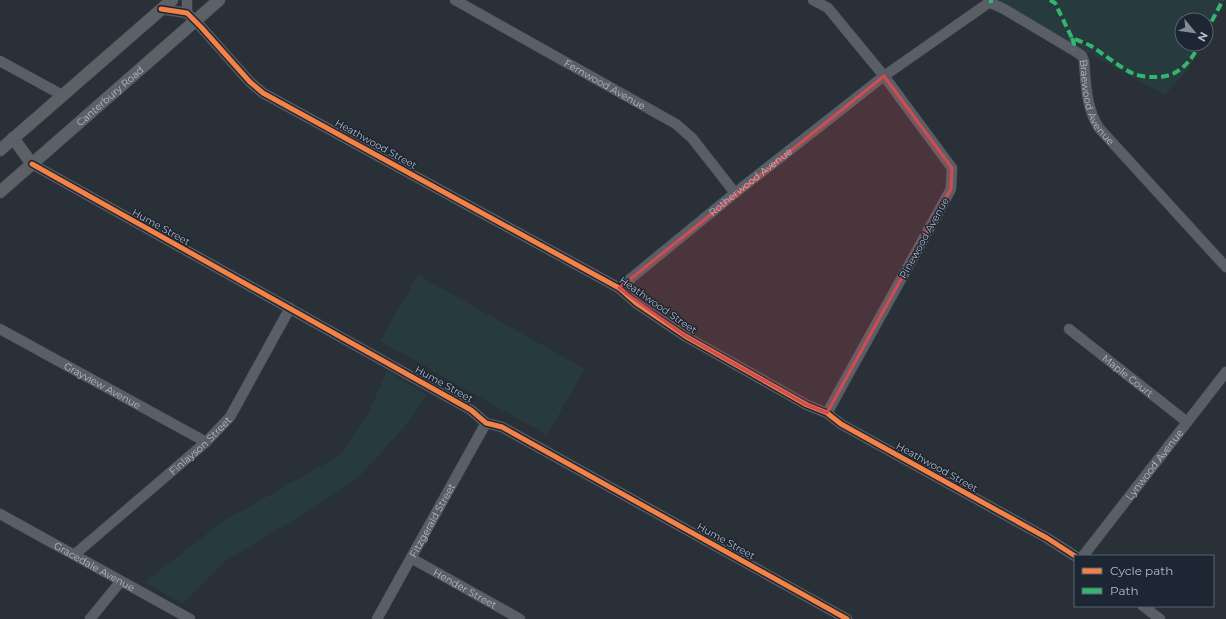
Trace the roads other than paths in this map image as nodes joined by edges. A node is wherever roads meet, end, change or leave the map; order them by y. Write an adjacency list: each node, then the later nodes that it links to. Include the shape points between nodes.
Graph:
1 (172, 0): 6 (main road)
2 (187, 0): 7 (street)
3 (219, 0): 7 (main road, Canterbury Road)
4 (455, 0): 15 (street, Fernwood Avenue, via 676,124 692,138)
5 (813, 0): 9 (street, Pinewood Avenue, via 828,8)
6 (162, 9): 7 (street); 10 (main road)
7 (191, 17): 13 (main road, Canterbury Road); 17 (street, Heathwood Street, via 263,93)
8 (0, 60): 10 (street)
9 (884, 76): 15 (street, Rotherwood Avenue); 16 (street, Braewood Avenue, via 987,4 1004,8 1082,56 1089,107 1099,128); 22 (street, Pinewood Avenue, via 952,168 951,189)
10 (62, 95): 11 (main road)
11 (13, 138): 12 (main road); 13 (main road)
12 (0, 150)
13 (32, 164): 14 (main road, Canterbury Road); 18 (street, Hume Street)
14 (0, 192)
15 (735, 192): 17 (street, Rotherwood Avenue)
16 (1226, 267)
17 (619, 288): 22 (street, Heathwood Street, via 684,336 807,405)
18 (290, 308): 24 (street, Hume Street, via 471,410); 25 (street, Finlayson Street, via 230,417)
19 (0, 329): 25 (street, Grayview Avenue)
20 (1069, 329): 23 (street, Maple Court)
21 (1225, 375): 23 (street, Lynwood Avenue)
22 (827, 413): 28 (street, Heathwood Street, via 841,424)
23 (1187, 422): 29 (street, Lynwood Avenue)
24 (486, 423): 30 (street, Fitzgerald Street); 37 (street, Hume Street, via 502,427)
25 (206, 442): 27 (street, Finlayson Street)
26 (0, 514): 27 (street, Gracedale Avenue)
27 (74, 554): 31 (street, Gracedale Avenue)
28 (1074, 555)
29 (1084, 555)
30 (411, 558): 35 (street, Fitzgerald Street); 36 (street, Hender Street)
31 (121, 581): 33 (street); 34 (street, Gracedale Avenue)
32 (1145, 607): 38 (street)
33 (90, 619)
34 (190, 619)
35 (378, 619)
36 (520, 619)
37 (847, 619)
38 (1160, 619)

